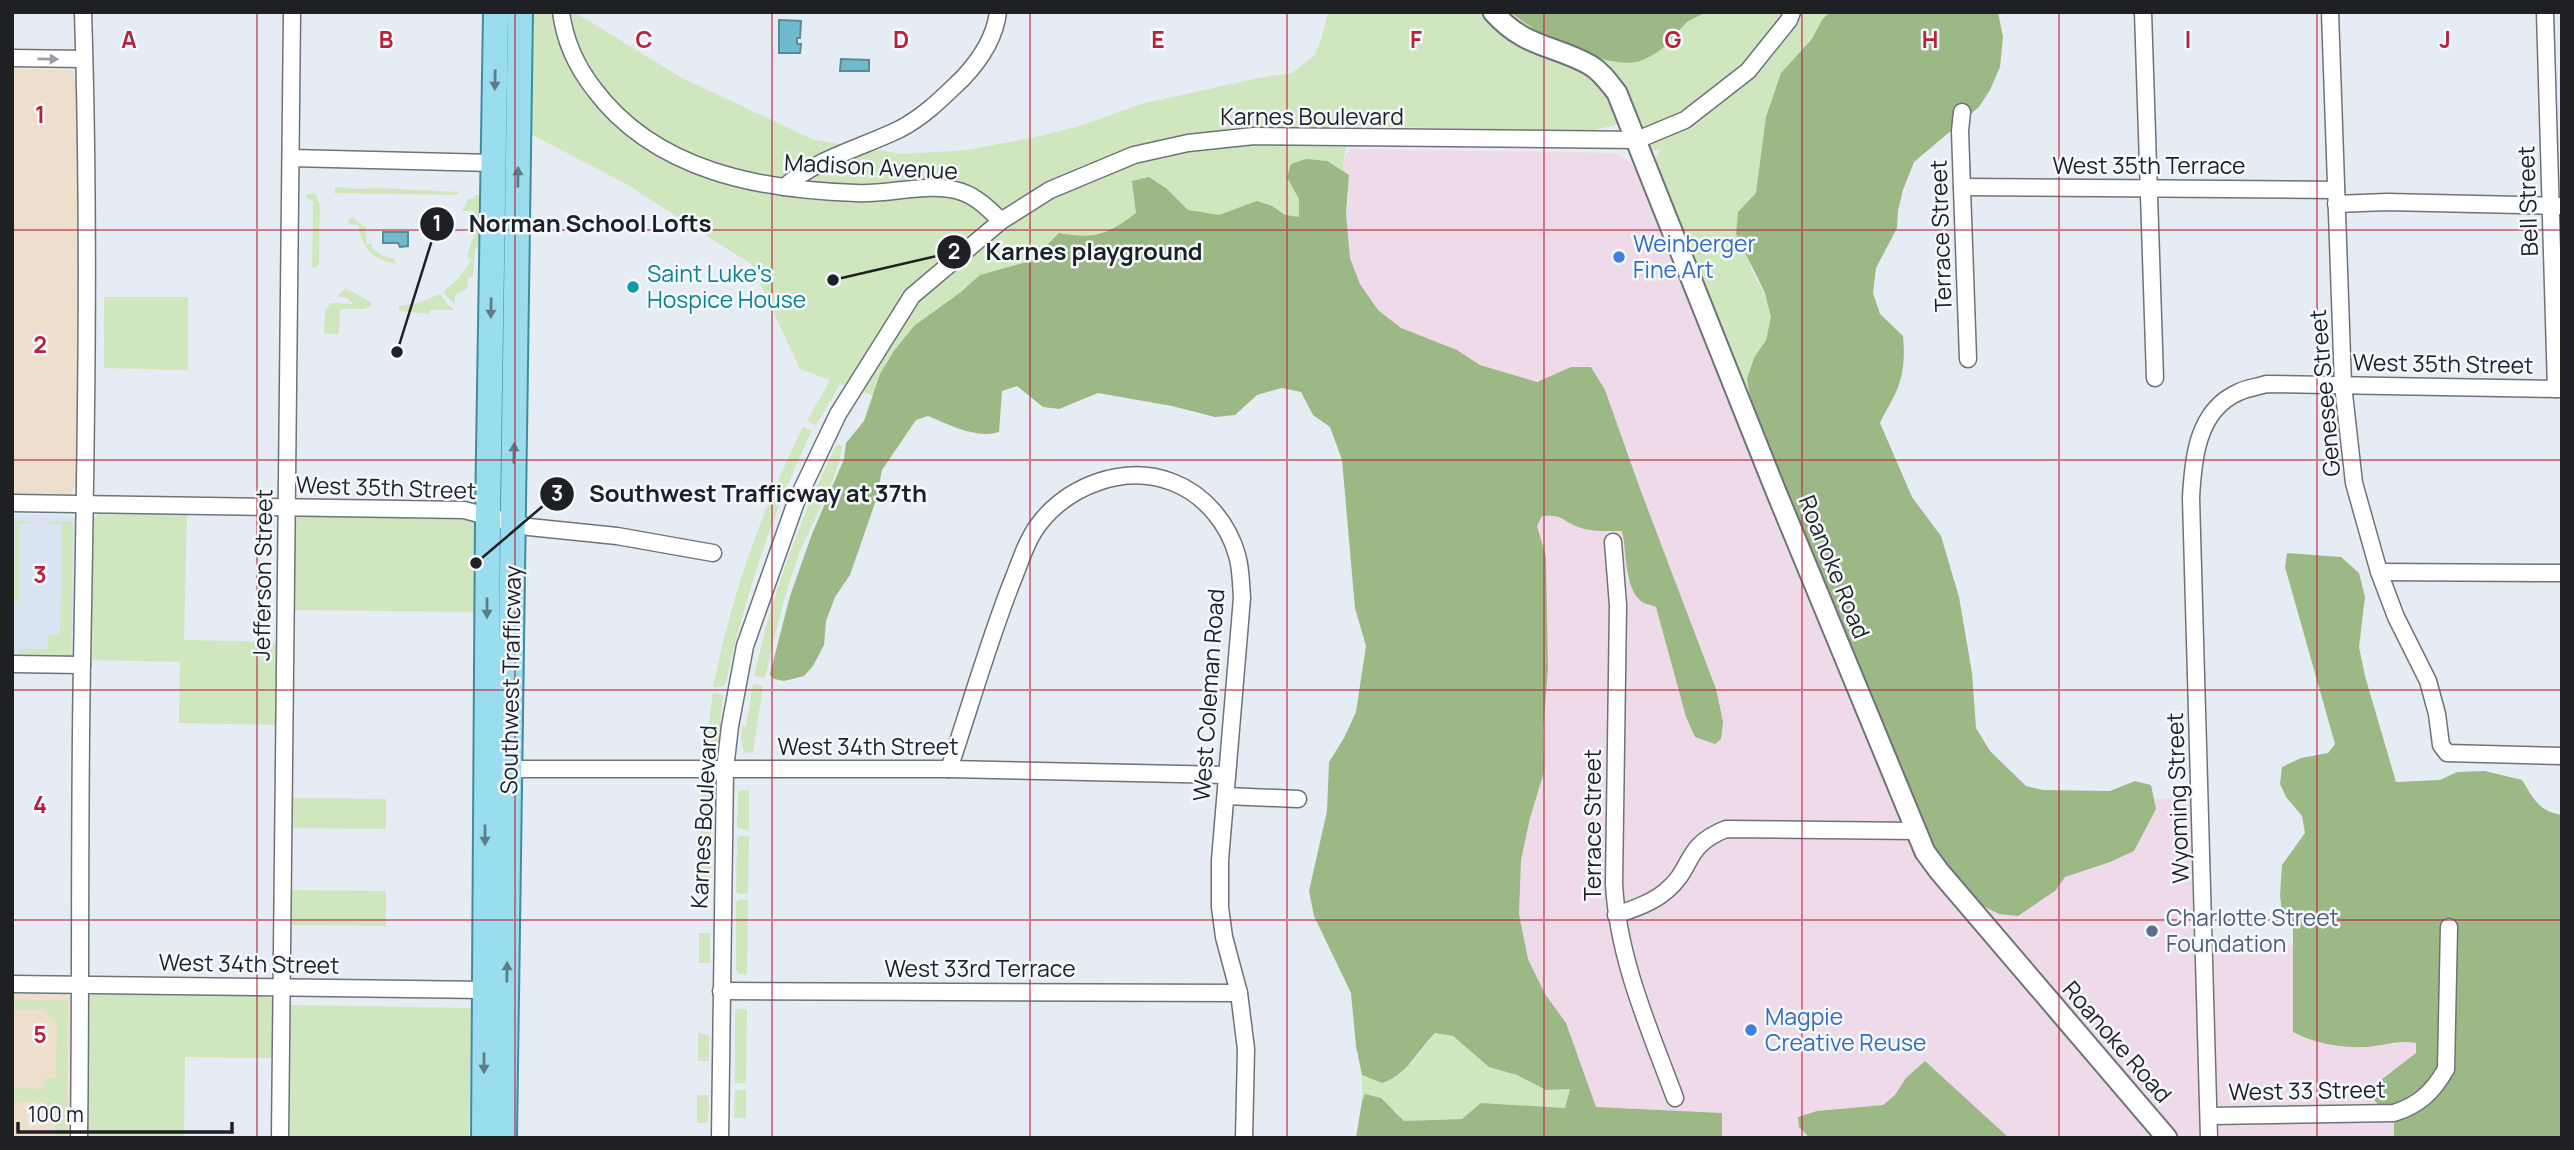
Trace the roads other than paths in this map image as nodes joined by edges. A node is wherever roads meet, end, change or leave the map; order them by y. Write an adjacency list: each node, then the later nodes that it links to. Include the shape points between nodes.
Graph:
1 (83, 12): 13 (street)
2 (292, 12): 16 (street, Jefferson Street)
3 (496, 12): 17 (main road, Southwest Trafficway, one-way to 17)
4 (520, 12): 33 (main road, Southwest Trafficway, one-way to 4)
5 (561, 12): 18 (street, Madison Avenue, via 570,52 581,73 626,125 680,160)
6 (998, 12): 18 (street, via 997,24 977,63 932,109 901,128 809,167)
7 (1493, 12): 15 (street, Roanoke Road, via 1520,36 1590,65 1604,76 1617,93)
8 (1791, 12): 15 (street, Karnes Boulevard, via 1748,71 1685,120)
9 (2143, 12): 20 (street)
10 (2330, 12): 21 (street, Genesee Street)
11 (2545, 12): 22 (street, Bell Street)
12 (12, 58): 13 (street, one-way to 13)
13 (85, 59): 30 (street)
14 (1962, 112): 19 (street, Terrace Street)
15 (1637, 141): 23 (street, Karnes Boulevard, via 1254,136 1188,143 1134,155 1050,190); 47 (street, Roanoke Road)
16 (291, 158): 17 (street); 31 (street, Jefferson Street)
17 (493, 163): 32 (main road, Southwest Trafficway, one-way to 32)
18 (784, 187): 23 (street, Madison Avenue, via 859,194 931,189 962,192)
19 (1962, 187): 20 (street, West 35th Terrace); 24 (street, Terrace Street)
20 (2149, 188): 21 (street, West 35th Terrace); 25 (street)
21 (2336, 197): 22 (street, West 35th Terrace); 26 (street, Genesee Street)
22 (2556, 206): 27 (street, Bell Street)
23 (1001, 221): 42 (street, Karnes Boulevard, via 912,296 838,414 796,502 746,646)
24 (1968, 359)
25 (2155, 378)
26 (2343, 385): 27 (street, West 35th Street); 28 (street, West 35th Street, via 2266,384 2238,392 2221,404 2207,420 2195,448); 36 (street, Genesee Street, via 2354,482)
27 (2559, 389)
28 (2191, 498): 57 (street, Wyoming Street)
29 (12, 503): 30 (street, West 35th Street)
30 (86, 504): 31 (street, West 35th Street); 39 (street)
31 (286, 507): 32 (street, West 35th Street, via 464,510); 52 (street, Jefferson Street)
32 (488, 515): 33 (street, West 35th Street); 53 (main road, Southwest Trafficway, one-way to 53)
33 (513, 522): 35 (street, West 35th Street); 41 (main road, Southwest Trafficway)
34 (1613, 542): 48 (street, Terrace Street, via 1618,605)
35 (713, 553)
36 (2379, 572): 37 (street); 40 (street, Genesee Street, via 2428,681 2441,745 2447,753)
37 (2562, 573)
38 (12, 664): 39 (street)
39 (82, 664): 51 (street)
40 (2562, 756)
41 (509, 769): 42 (street, West 34th Street); 61 (main road, Southwest Trafficway, one-way to 41)
42 (725, 769): 43 (street, West 34th Street); 54 (street, Karnes Boulevard)
43 (948, 769): 44 (street, West 34th Street); 44 (street, West Coleman Road, via 992,634 1038,525 1059,502 1084,487 1139,475 1172,482 1201,498 1224,523 1238,556 1242,597)
44 (1227, 775): 45 (street, West Coleman Road)
45 (1226, 796): 46 (street); 55 (street, West Coleman Road, via 1220,906)
46 (1298, 799)
47 (1916, 831): 48 (street, via 1726,829 1696,847 1665,892); 64 (street, Roanoke Road, via 1938,871)
48 (1616, 915): 56 (street, Terrace Street, via 1626,963)
49 (2449, 927): 57 (street, West 33 Street, via 2446,1069 2424,1098 2394,1113)
50 (12, 984): 51 (street, West 34th Street)
51 (81, 985): 52 (street, West 34th Street); 58 (street)
52 (281, 987): 53 (street, West 34th Street); 59 (street, Jefferson Street)
53 (485, 990): 60 (main road, Southwest Trafficway, one-way to 60)
54 (721, 991): 55 (street, West 33rd Terrace); 62 (street, Karnes Boulevard)
55 (1239, 993): 63 (street, West Coleman Road, via 1246,1049)
56 (1675, 1098)
57 (2210, 1116): 65 (street, Wyoming Street)
58 (79, 1138)
59 (280, 1138)
60 (484, 1138)
61 (505, 1138)
62 (720, 1138)
63 (1244, 1138)
64 (2167, 1138)
65 (2209, 1138)

